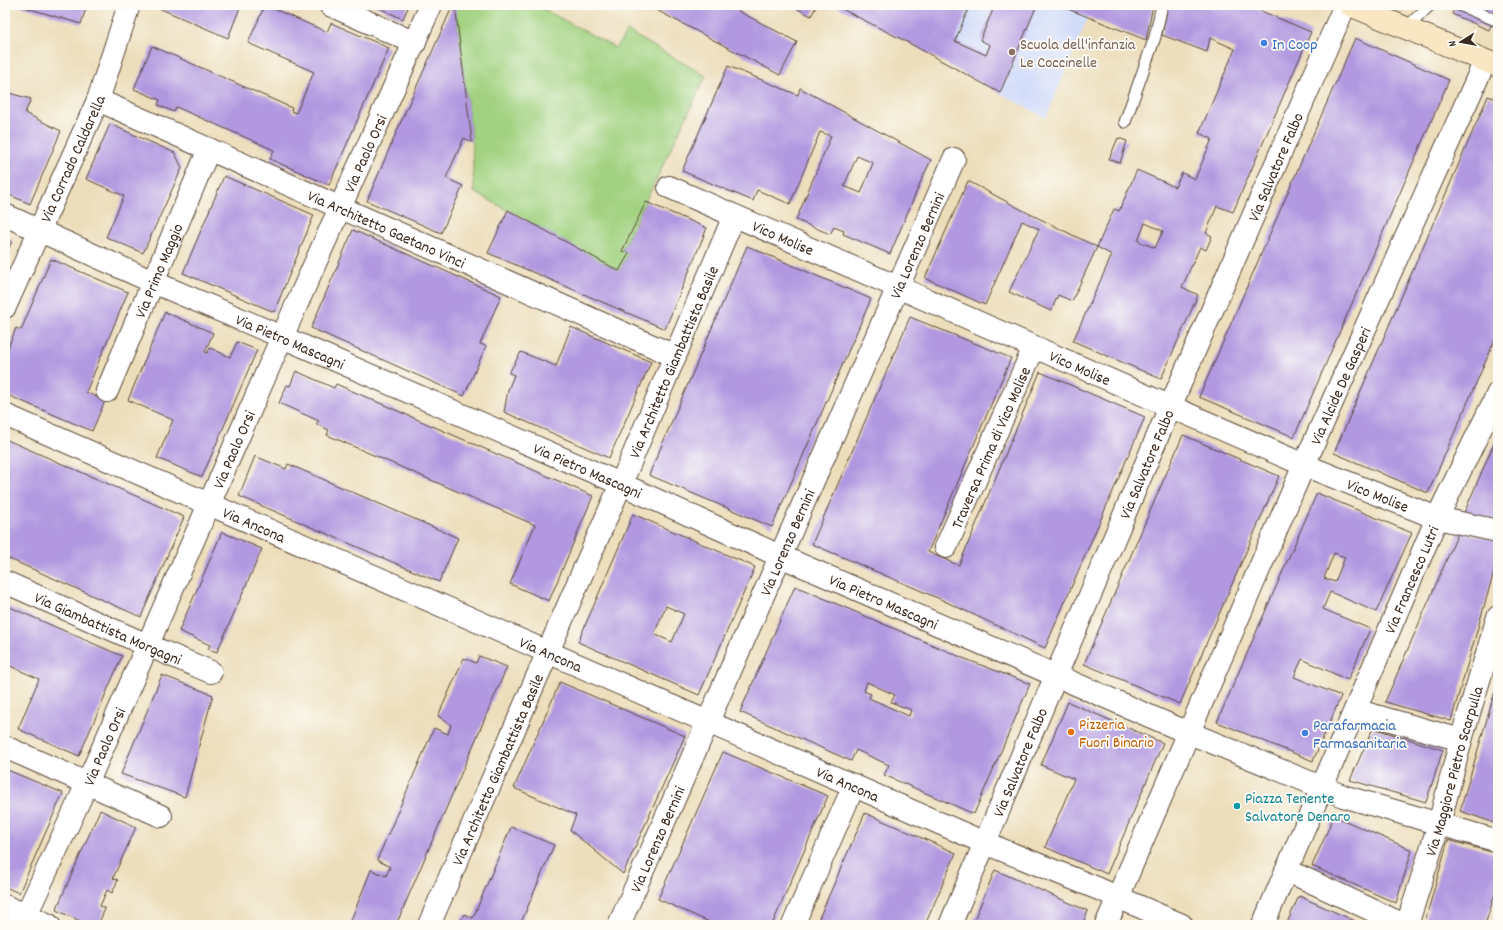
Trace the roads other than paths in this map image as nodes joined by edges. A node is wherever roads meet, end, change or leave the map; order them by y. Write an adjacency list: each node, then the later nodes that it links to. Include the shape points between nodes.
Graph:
1 (129, 5): 13 (street, Via Corrado Caldarella)
2 (330, 5): 11 (street)
3 (431, 5): 11 (street, Via Paolo Orsi)
4 (1162, 5): 14 (lane, via 1155,37)
5 (1345, 5): 30 (street, Via Salvatore Falbo)
6 (1350, 5): 10 (main road)
7 (1430, 5): 10 (lane)
8 (1459, 5): 9 (lane)
9 (1498, 22)
10 (1406, 28): 12 (main road)
11 (414, 43): 18 (street, Via Paolo Orsi)
12 (1492, 63): 32 (street, Via Alcide De Gasperi)
13 (98, 100): 15 (street, Via Architetto Gaetano Vinci); 21 (street, Via Corrado Caldarella)
14 (1125, 122)
15 (209, 149): 18 (street, Via Architetto Gaetano Vinci); 22 (street, Via Primo Maggio)
16 (954, 159): 23 (street, Via Lorenzo Bernini)
17 (669, 187): 20 (street, Vico Molise)
18 (340, 207): 25 (street, Via Paolo Orsi); 27 (street, Via Architetto Gaetano Vinci)
19 (5, 215): 21 (street, Via Pietro Mascagni)
20 (734, 216): 23 (street, Vico Molise); 27 (street, Via Architetto Giambattista Basile)
21 (39, 230): 22 (street, Via Pietro Mascagni); 24 (street, Via Corrado Caldarella)
22 (153, 282): 25 (street, Via Pietro Mascagni); 28 (street, Via Primo Maggio)
23 (898, 288): 26 (street, Vico Molise); 38 (street, Via Lorenzo Bernini)
24 (5, 307)
25 (282, 337): 33 (street, Via Pietro Mascagni); 34 (street, Via Paolo Orsi)
26 (1034, 347): 30 (street, Vico Molise); 37 (street, Traversa Prima di Vico Molise)
27 (675, 356): 33 (street, Via Architetto Giambattista Basile)
28 (107, 391)
29 (1498, 393): 35 (street, Via Francesco Lutri)
30 (1170, 407): 32 (street, Vico Molise); 44 (street, Via Salvatore Falbo)
31 (5, 415): 34 (street, Via Ancona)
32 (1304, 465): 35 (street, Vico Molise); 47 (street, Via Alcide De Gasperi, via 1198,713)
33 (621, 484): 38 (street, Via Pietro Mascagni); 42 (street, Via Architetto Giambattista Basile)
34 (209, 504): 41 (street, Via Paolo Orsi); 42 (street, Via Ancona)
35 (1437, 518): 36 (street, Vico Molise); 45 (street, Via Francesco Lutri)
36 (1498, 530)
37 (946, 547)
38 (780, 556): 44 (street, Via Pietro Mascagni); 46 (street, Via Lorenzo Bernini)
39 (5, 582): 41 (street, Via Giambattista Morgagni)
40 (1498, 617): 48 (street, Via Maggiore Pietro Scarpulla)
41 (146, 645): 43 (street, Via Giambattista Morgagni); 51 (street, Via Paolo Orsi)
42 (548, 652): 46 (street, Via Ancona); 63 (street, Via Architetto Giambattista Basile)
43 (211, 672)
44 (1056, 676): 47 (street, Via Pietro Mascagni); 56 (street, Via Salvatore Falbo)
45 (1355, 710): 48 (street); 50 (street, Via Francesco Lutri)
46 (708, 722): 52 (street, Via Ancona); 64 (street, Via Lorenzo Bernini)
47 (1180, 729): 50 (street, Via Pietro Mascagni); 58 (street, Via Alcide De Gasperi)
48 (1461, 740): 54 (street, Via Maggiore Pietro Scarpulla)
49 (5, 747): 51 (street)
50 (1326, 779): 54 (street, Via Pietro Mascagni, via 1343,796); 57 (street, Via Francesco Lutri)
51 (86, 784): 53 (street); 60 (street, Via Paolo Orsi)
52 (854, 785): 56 (street, Via Ancona); 65 (street)
53 (161, 816)
54 (1439, 824): 55 (street); 70 (street, Via Maggiore Pietro Scarpulla)
55 (1498, 841)
56 (985, 843): 58 (street, Via Ancona); 66 (street, Via Salvatore Falbo)
57 (1286, 870): 68 (street, Via Francesco Lutri); 69 (street)
58 (1109, 893): 61 (street, Via Alcide De Gasperi); 67 (street, Via Ancona)
59 (5, 906): 60 (street)
60 (23, 920): 62 (street)
61 (1108, 922)
62 (49, 925)
63 (429, 925)
64 (619, 925)
65 (793, 925)
66 (950, 925)
67 (1182, 925)
68 (1263, 925)
69 (1404, 925)
70 (1407, 925)

